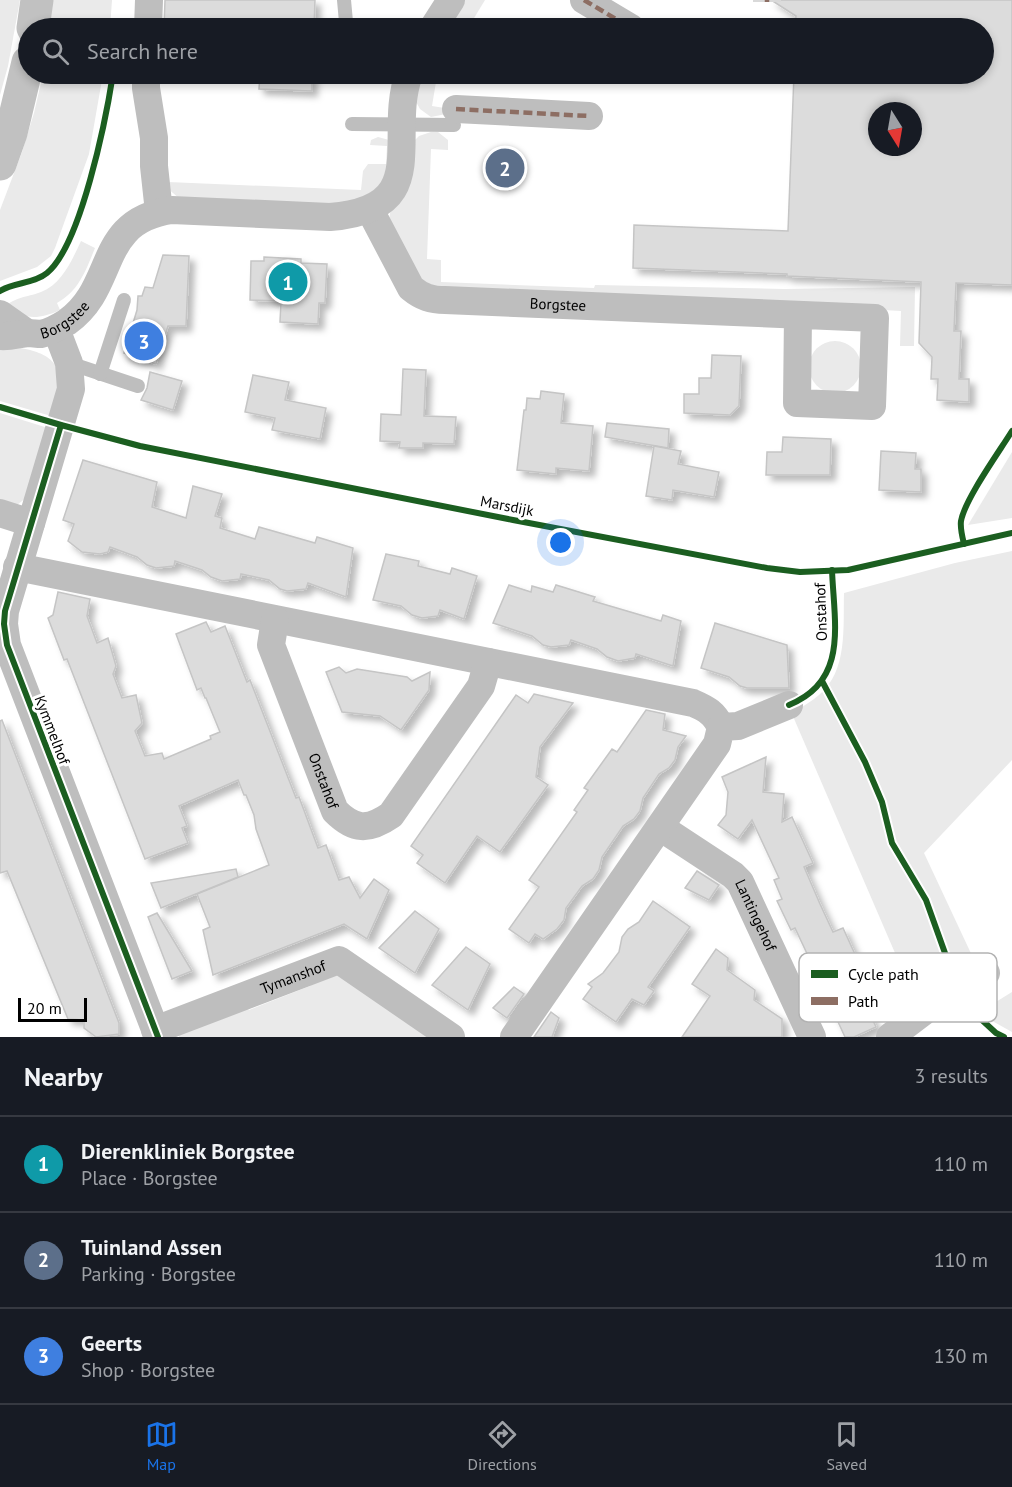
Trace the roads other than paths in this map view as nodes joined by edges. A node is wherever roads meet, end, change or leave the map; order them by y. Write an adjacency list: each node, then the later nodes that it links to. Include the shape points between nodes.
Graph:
1 (37, 0): 6 (street)
2 (149, 0): 7 (street)
3 (344, 0): 8 (lane)
4 (451, 0): 9 (street)
5 (584, 0): 10 (street)
6 (34, 18)
7 (148, 18)
8 (346, 18)
9 (440, 18)
10 (614, 18)
11 (23, 84): 18 (street)
12 (146, 84): 20 (street)
13 (406, 84): 17 (street)
14 (455, 117): 15 (street); 17 (lane)
15 (589, 117)
16 (352, 124): 17 (lane)
17 (403, 125): 19 (street, via 400,175 383,201)
18 (0, 164)
19 (370, 210): 20 (street, Borgstee, via 330,217); 23 (street, Borgstee, via 411,288 431,300)
20 (159, 212): 24 (street, Borgstee, via 141,219 122,234 87,304)
21 (124, 300): 27 (lane)
22 (0, 314): 25 (street, Borgstee)
23 (798, 315)
24 (56, 329): 25 (street, Borgstee); 26 (street, Kymmelhof)
25 (14, 335)
26 (69, 363): 27 (lane); 30 (street, Kymmelhof, via 66,408)
27 (100, 374): 28 (lane)
28 (138, 386)
29 (0, 513): 30 (street)
30 (31, 523): 31 (street, Kymmelhof)
31 (17, 567): 32 (street); 40 (street, Kymmelhof, via 5,611 7,645)
32 (275, 620): 33 (street); 33 (street, Onstahof, via 271,645 335,811 346,822 362,827 378,824 391,815 481,687)
33 (488, 662): 35 (street, via 693,703 708,709)
34 (789, 705): 35 (street, via 738,726)
35 (721, 727): 36 (street, via 717,744)
36 (660, 827): 37 (street, Lantingehof, via 740,882); 42 (street)
37 (799, 1009)
38 (805, 1022): 43 (street, Lantingehof)
39 (910, 1022): 44 (street)
40 (156, 1034): 41 (street, Tymanshof, via 339,960)
41 (451, 1037)
42 (514, 1037)
43 (812, 1037)
44 (890, 1037)

